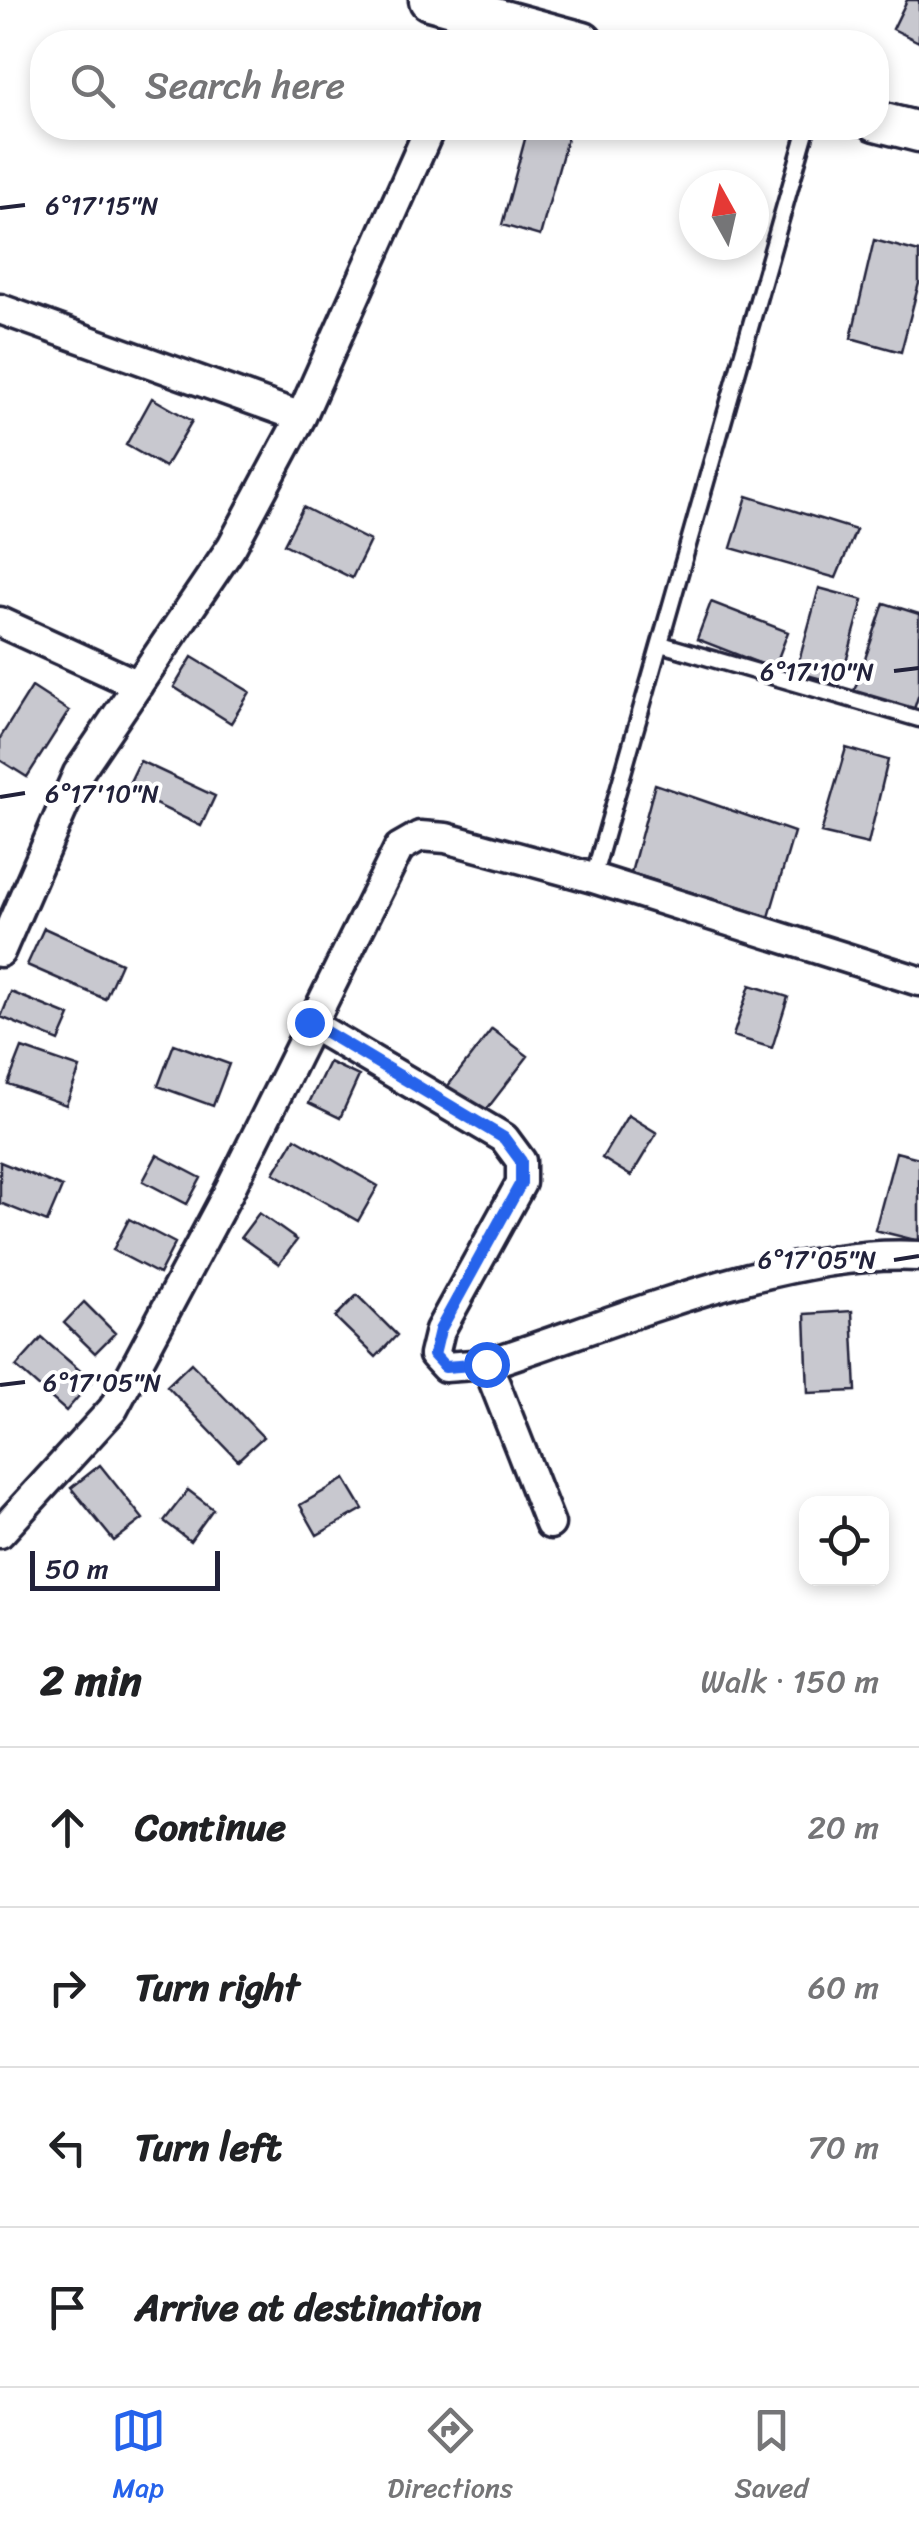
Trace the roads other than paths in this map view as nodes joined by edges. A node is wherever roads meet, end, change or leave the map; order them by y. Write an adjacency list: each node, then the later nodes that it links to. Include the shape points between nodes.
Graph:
1 (429, 0): 2 (main road)
2 (474, 29)
3 (889, 124): 4 (main road)
4 (919, 132)
5 (425, 140): 8 (street)
6 (804, 140): 10 (lane)
7 (0, 309): 8 (street)
8 (301, 417): 11 (street, via 232,546)
9 (0, 622): 11 (street)
10 (660, 644): 12 (lane); 13 (lane)
11 (138, 685): 14 (street, via 78,773)
12 (919, 719)
13 (594, 878): 15 (street); 16 (street, via 420,836 399,848)
14 (0, 952)
15 (919, 981)
16 (309, 1022): 18 (street, via 504,1138 521,1161 521,1183 440,1330 434,1355 445,1367); 20 (street, via 228,1193 113,1408)
17 (919, 1256): 18 (street, via 878,1254 767,1273)
18 (486, 1364): 19 (street)
19 (550, 1524)
20 (0, 1533)

